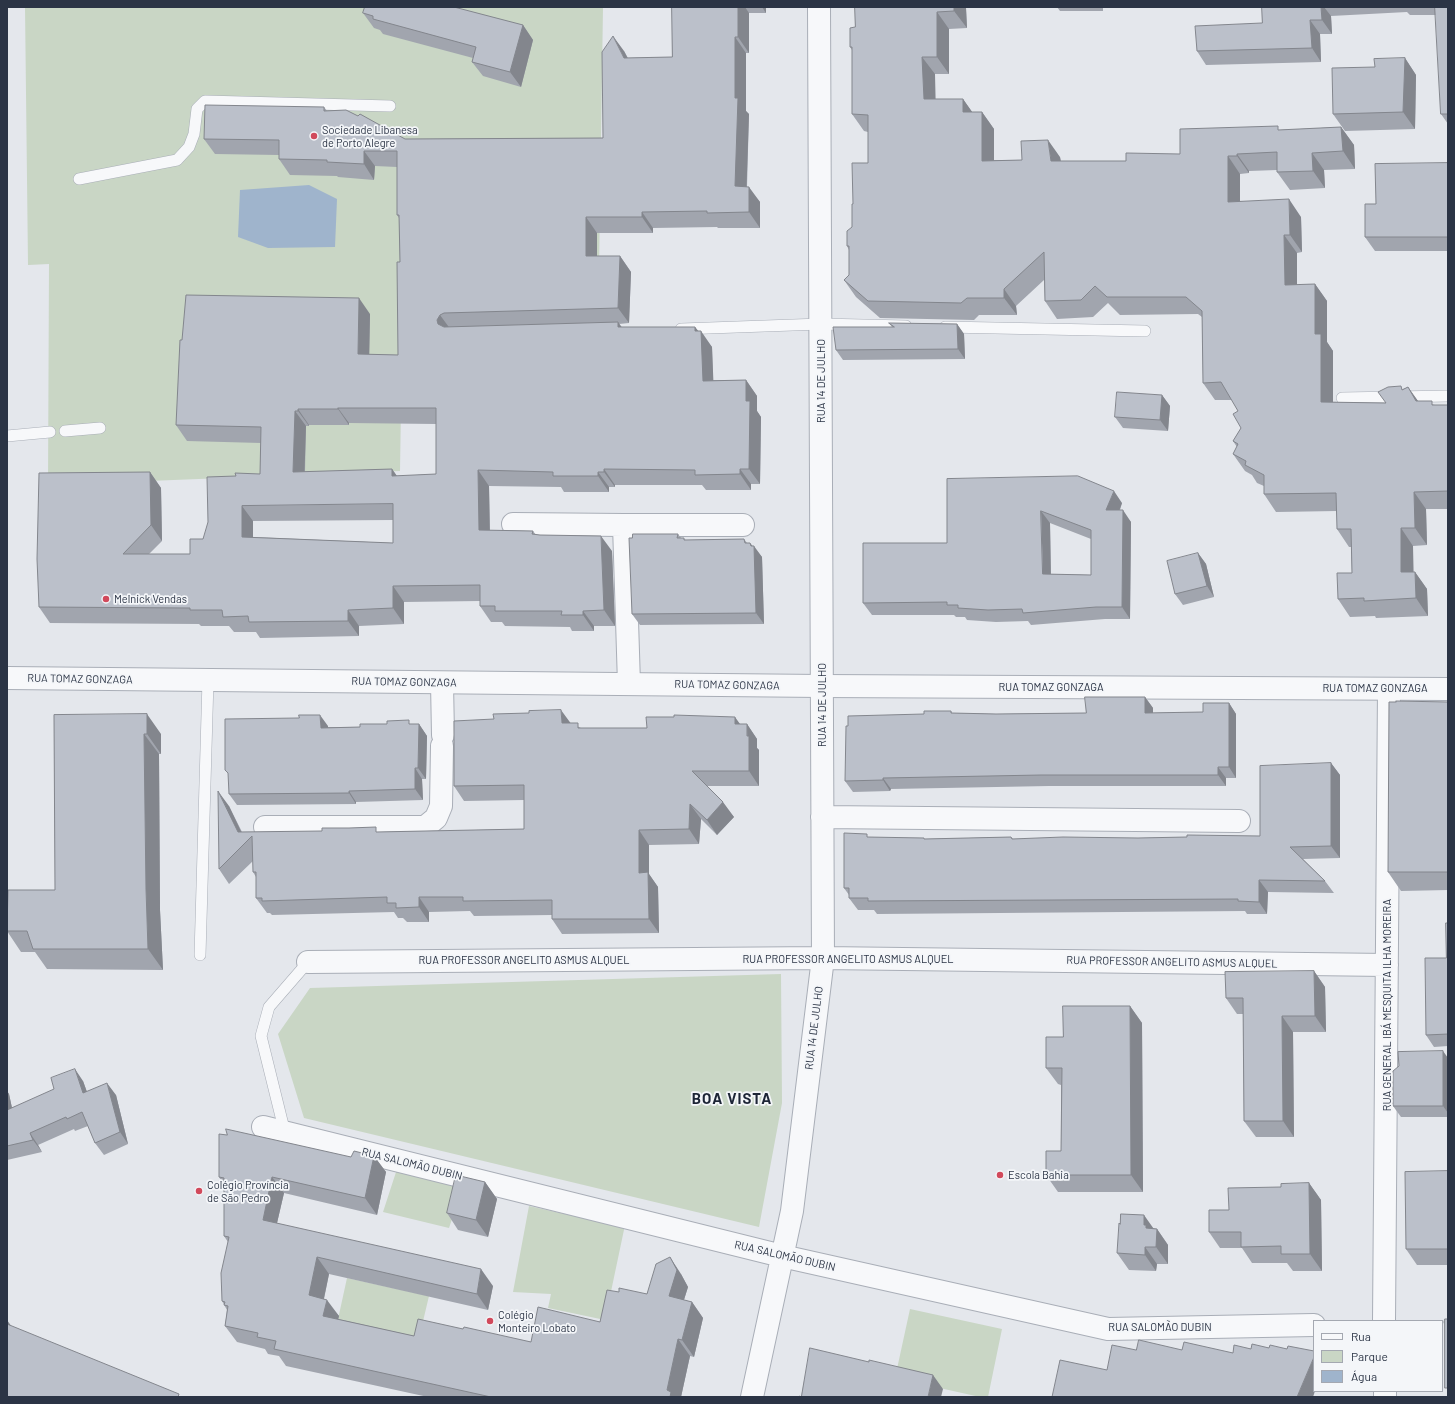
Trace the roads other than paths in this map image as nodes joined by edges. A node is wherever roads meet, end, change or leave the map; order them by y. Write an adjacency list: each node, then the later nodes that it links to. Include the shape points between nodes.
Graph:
1 (819, 7): 4 (street, RUA 14 DE JULHO)
2 (390, 106): 3 (lane, via 205,101 197,109 194,134 189,147 177,160)
3 (79, 179)
4 (821, 324): 5 (lane); 7 (lane); 22 (street, RUA 14 DE JULHO)
5 (919, 326)
6 (934, 326): 8 (lane)
7 (673, 329)
8 (1145, 331)
9 (1448, 396): 10 (lane)
10 (1342, 398)
11 (100, 428): 12 (lane)
12 (65, 431)
13 (50, 432): 14 (lane)
14 (7, 436)
15 (513, 524): 16 (street)
16 (624, 525): 17 (street); 21 (street)
17 (743, 525)
18 (7, 678): 19 (street, RUA TOMAZ GONZAGA)
19 (208, 680): 20 (street, RUA TOMAZ GONZAGA); 28 (lane)
20 (442, 682): 21 (street, RUA TOMAZ GONZAGA); 27 (street, via 441,806 436,818 426,827)
21 (629, 684): 22 (street, RUA TOMAZ GONZAGA)
22 (822, 686): 23 (street, RUA TOMAZ GONZAGA); 25 (street, RUA 14 DE JULHO)
23 (1389, 688): 24 (street, RUA TOMAZ GONZAGA); 31 (street, RUA GENERAL IBÁ MESQUITA ILHA MOREIRA)
24 (1448, 689)
25 (822, 817): 26 (street); 29 (street, RUA 14 DE JULHO)
26 (1239, 821)
27 (265, 827)
28 (200, 955)
29 (822, 958): 30 (street, RUA PROFESSOR ANGELITO ASMUS ALQUEL); 31 (street, RUA PROFESSOR ANGELITO ASMUS ALQUEL); 34 (street, RUA 14 DE JULHO, via 792,1211)
30 (308, 962): 33 (lane, via 269,1007 261,1036)
31 (1387, 965): 35 (street, RUA GENERAL IBÁ MESQUITA ILHA MOREIRA)
32 (263, 1127): 33 (street, RUA SALOMÃO DUBIN)
33 (285, 1133): 34 (street, RUA SALOMÃO DUBIN)
34 (782, 1256): 36 (street, RUA SALOMÃO DUBIN, via 1108,1329); 37 (street, RUA 14 DE JULHO)
35 (1384, 1320)
36 (1313, 1325)
37 (752, 1397)

